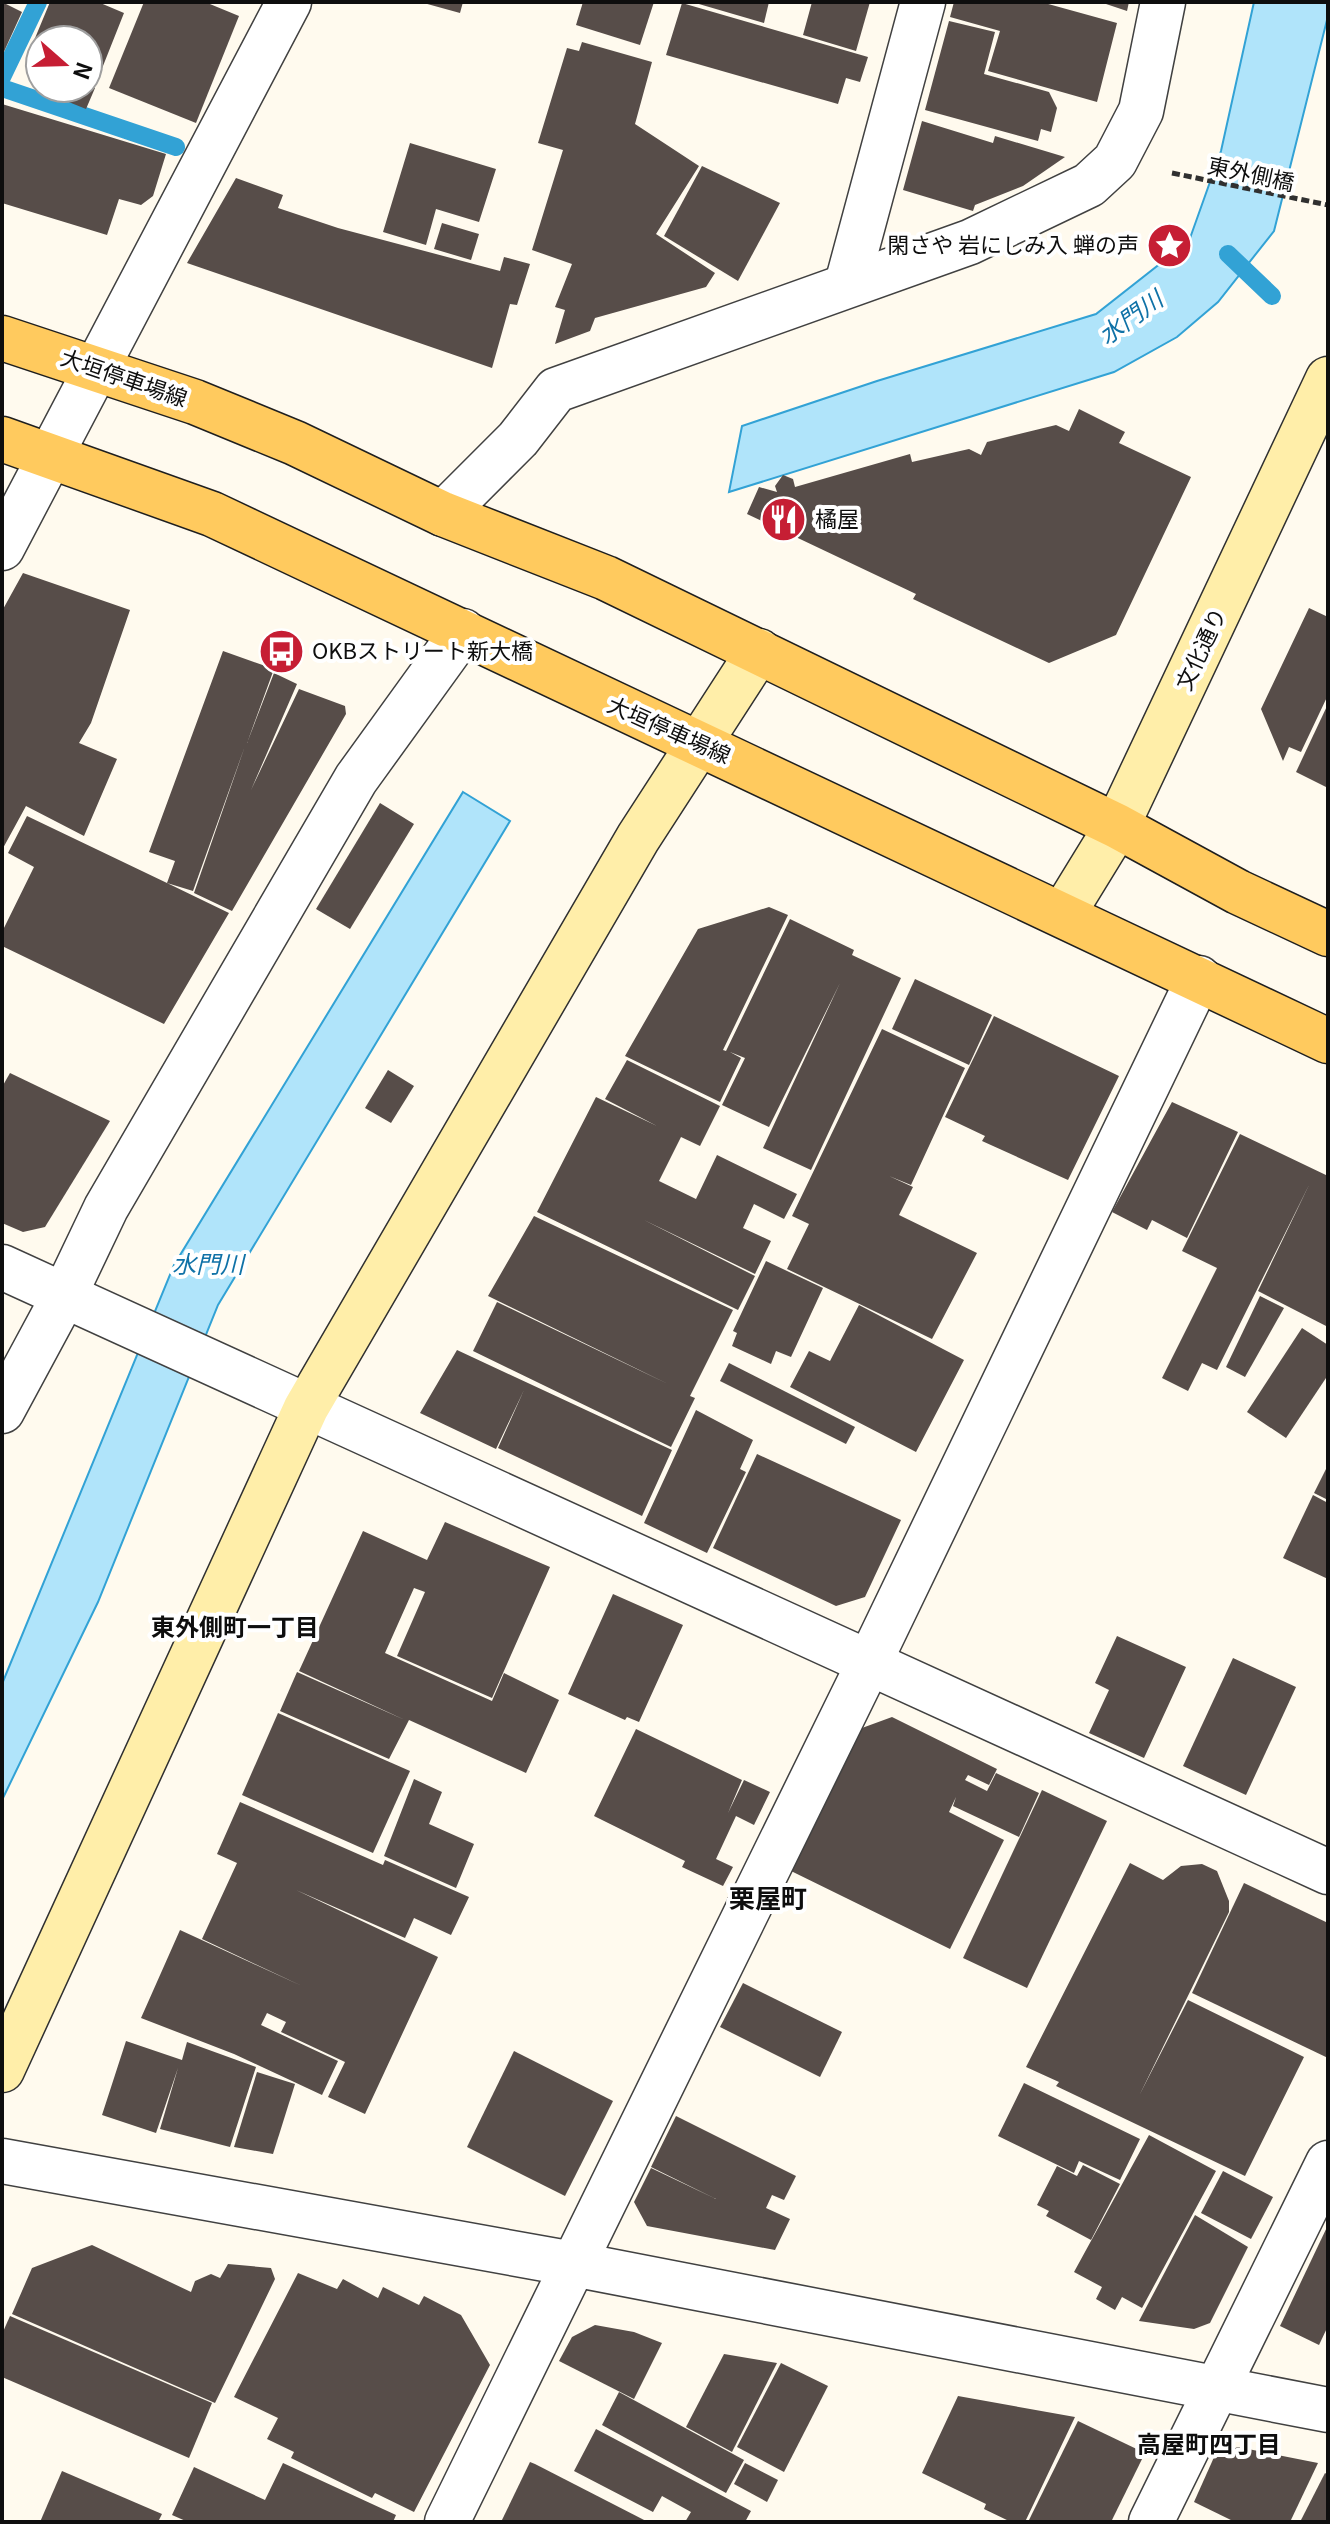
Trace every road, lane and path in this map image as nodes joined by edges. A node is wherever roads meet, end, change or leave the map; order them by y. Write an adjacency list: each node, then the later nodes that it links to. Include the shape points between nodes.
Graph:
1 (289, 2): 8 (street)
2 (923, 2): 6 (street)
3 (1163, 2): 6 (street, via 1141,111 1115,161 1089,185 970,242)
4 (1182, 176): 5 (path, 東外側橋)
5 (1328, 205)
6 (847, 284): 12 (street, via 556,390 518,439)
7 (2, 338): 8 (main road, 大垣停車場線)
8 (100, 368): 11 (street); 12 (main road, 大垣停車場線, via 295,443)
9 (1328, 379): 17 (street, 文化通り)
10 (2, 439): 11 (main road, 大垣停車場線)
11 (54, 455): 13 (street); 14 (main road, 大垣停車場線, via 212,514)
12 (443, 514): 15 (main road, 大垣停車場線, via 606,578)
13 (2, 548)
14 (463, 631): 16 (main road, 大垣停車場線); 23 (street, via 356,779 106,1208)
15 (759, 651): 16 (street); 17 (main road, 大垣停車場線)
16 (701, 743): 18 (main road, 大垣停車場線); 24 (street, via 638,838)
17 (1117, 826): 18 (street, 文化通り); 19 (main road, 大垣停車場線)
18 (1063, 914): 20 (main road, 大垣停車場線)
19 (1328, 934)
20 (1199, 978): 21 (main road, 大垣停車場線); 26 (street)
21 (1328, 1041)
22 (2, 1267): 23 (street)
23 (64, 1296): 24 (street); 25 (street)
24 (306, 1408): 26 (street); 28 (street)
25 (2, 1411)
26 (869, 1663): 27 (street); 31 (street)
27 (1328, 1872)
28 (2, 2070)
29 (2, 2161): 31 (street)
30 (1328, 2163): 32 (street)
31 (573, 2264): 32 (street); 34 (street)
32 (1216, 2389): 33 (street); 35 (street)
33 (1328, 2410)
34 (447, 2522)
35 (1151, 2522)

